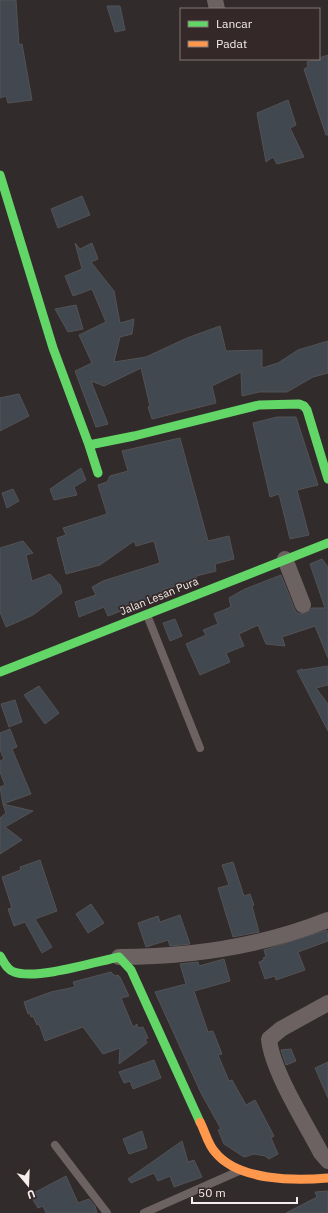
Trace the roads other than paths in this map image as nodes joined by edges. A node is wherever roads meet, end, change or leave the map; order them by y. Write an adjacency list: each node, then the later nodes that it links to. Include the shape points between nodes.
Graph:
1 (0, 175): 2 (street, via 53,348)
2 (89, 445): 3 (street); 4 (street, via 259,405 299,404 307,410)
3 (98, 473)
4 (328, 479)
5 (328, 543): 6 (street, Jalan Lesan Pura)
6 (285, 559): 7 (street); 8 (street, Jalan Lesan Pura)
7 (303, 605)
8 (146, 614): 9 (street, Jalan Lesan Pura); 10 (lane)
9 (0, 672)
10 (200, 748)
11 (328, 920): 12 (street, via 283,936 215,951 174,956)
12 (118, 957): 13 (street, via 58,970 24,974 15,973); 17 (street, via 131,970 214,1152 221,1160)
13 (2, 963)
14 (328, 1003): 16 (street, via 281,1029 269,1039 282,1080 321,1153)
15 (54, 1145): 19 (lane)
16 (328, 1161)
17 (244, 1169): 18 (street, via 263,1176 288,1180); 20 (lane)
18 (328, 1178)
19 (107, 1213)
20 (144, 1213)

